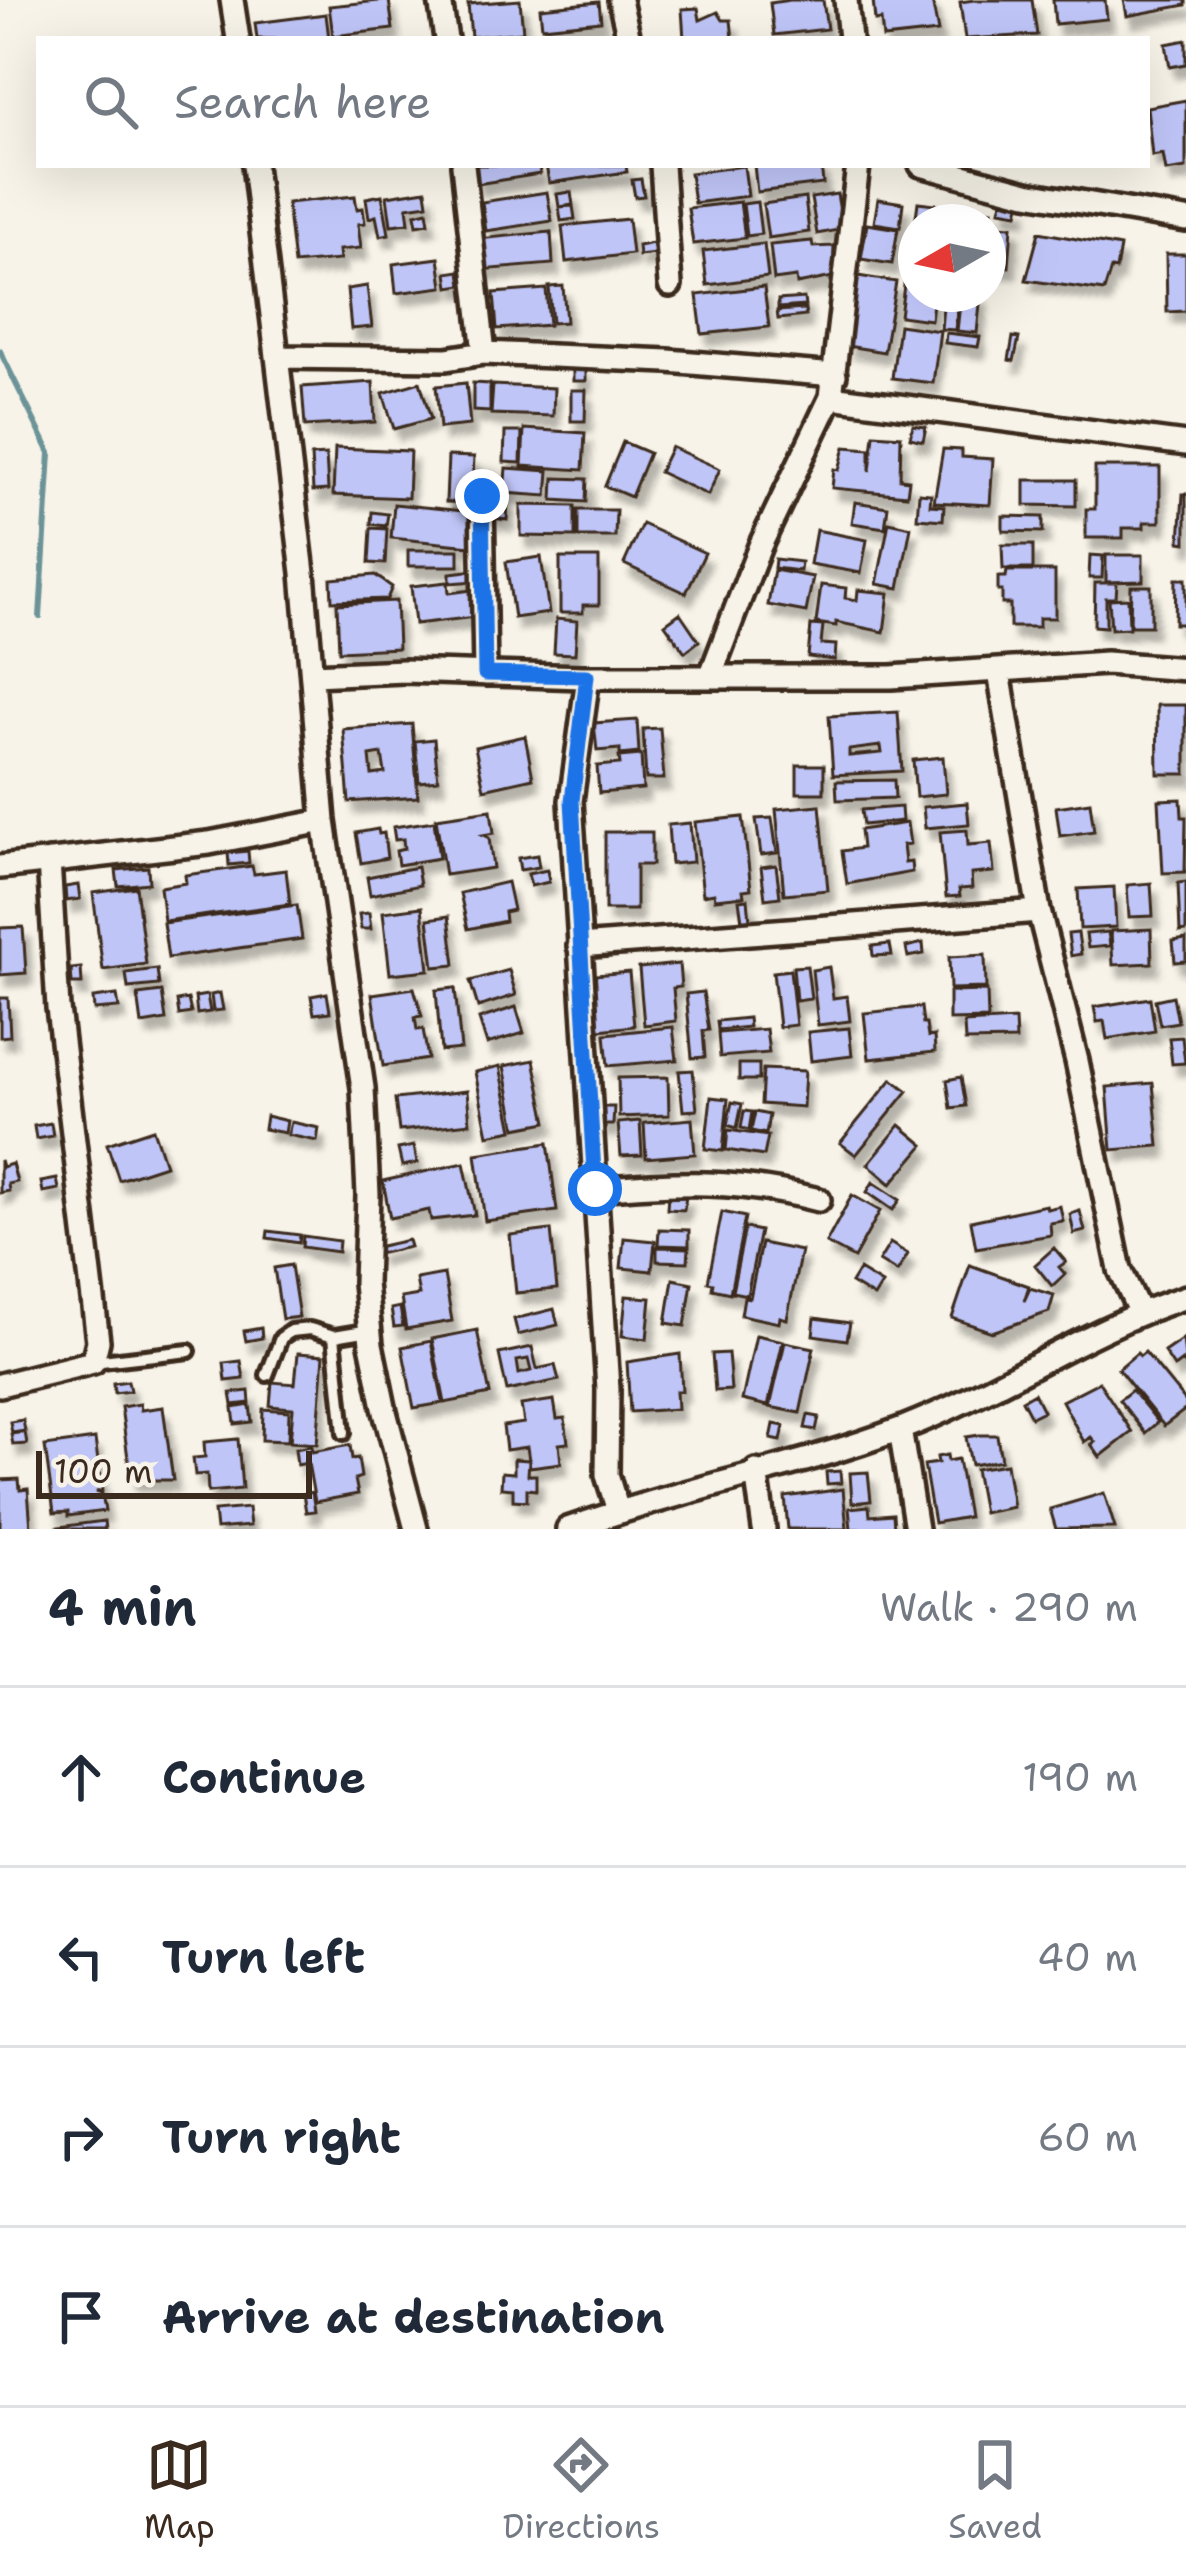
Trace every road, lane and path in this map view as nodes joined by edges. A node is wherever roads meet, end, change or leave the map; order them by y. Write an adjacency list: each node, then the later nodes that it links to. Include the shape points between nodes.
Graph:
1 (232, 0): 5 (street)
2 (440, 0): 6 (street)
3 (620, 0): 7 (street)
4 (846, 0): 8 (street)
5 (238, 36)
6 (446, 36)
7 (621, 36)
8 (850, 36)
9 (254, 168): 17 (street)
10 (463, 168): 16 (street)
11 (662, 168): 15 (street)
12 (858, 168): 18 (street)
13 (932, 168): 14 (street)
14 (1186, 220)
15 (670, 285)
16 (484, 352): 17 (street, via 446,359); 18 (street, via 668,361)
17 (277, 357): 24 (street)
18 (833, 386): 19 (street); 26 (street)
19 (1186, 444)
20 (482, 496): 23 (street)
21 (1186, 669): 22 (street, via 1106,662)
22 (999, 672): 26 (street); 30 (street)
23 (485, 674): 24 (street); 25 (street)
24 (312, 675): 27 (street)
25 (587, 676): 26 (street); 31 (street, via 572,801)
26 (710, 676)
27 (324, 821): 28 (street); 36 (street, via 363,1088)
28 (49, 861): 29 (street); 39 (street, via 98,1341)
29 (0, 867)
30 (1039, 911): 31 (street); 35 (street, via 1120,1270)
31 (579, 946): 32 (street)
32 (595, 1189): 33 (street, via 697,1180); 45 (street)
33 (819, 1200)
34 (1186, 1297): 35 (street)
35 (1139, 1311): 42 (street)
36 (370, 1330): 37 (lane); 48 (street)
37 (334, 1336): 40 (lane, via 291,1331); 43 (lane)
38 (188, 1351): 39 (lane)
39 (93, 1362): 41 (street)
40 (267, 1375)
41 (0, 1384)
42 (900, 1429): 44 (street); 51 (street)
43 (344, 1433)
44 (756, 1471): 46 (street); 50 (street)
45 (608, 1474): 46 (street); 47 (street)
46 (617, 1511): 47 (street)
47 (592, 1520): 49 (street)
48 (416, 1529)
49 (568, 1529)
50 (764, 1529)
51 (916, 1529)

